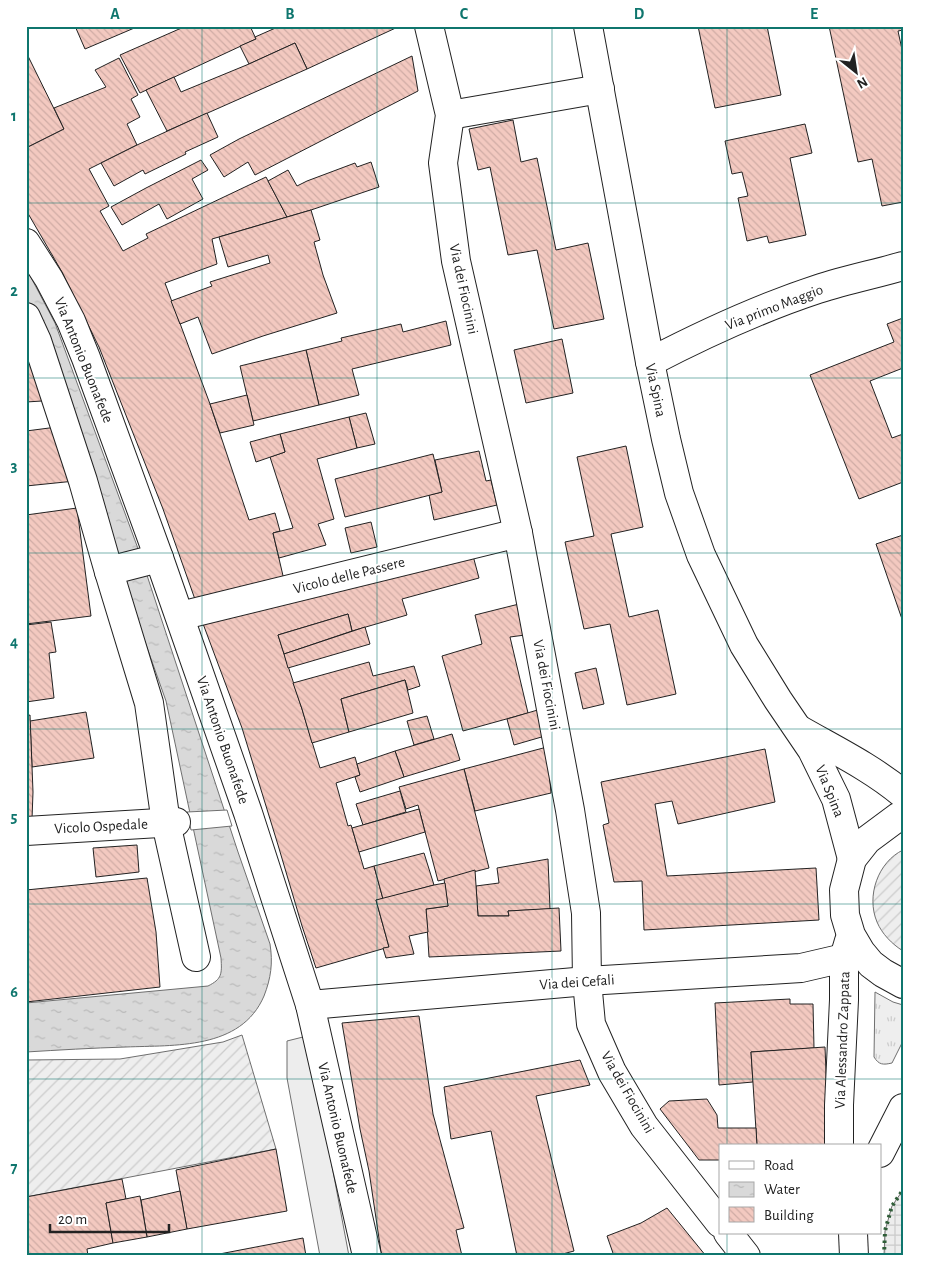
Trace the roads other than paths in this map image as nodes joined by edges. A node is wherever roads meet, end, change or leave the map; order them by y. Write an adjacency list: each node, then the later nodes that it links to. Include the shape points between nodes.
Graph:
1 (429, 26): 4 (street, Via dei Fiocinini)
2 (588, 26): 3 (street, Via Spina)
3 (600, 90): 4 (street); 8 (street, Via Spina)
4 (450, 116): 9 (street, Via dei Fiocinini, via 443,163 456,261)
5 (26, 243): 10 (street, Via Antonio Buonafede, via 71,321 86,358)
6 (903, 266): 8 (street, Via primo Maggio, via 818,289 764,309)
7 (26, 317): 10 (street, Via Antonio Buonafede, via 83,481)
8 (650, 362): 12 (street, Via Spina, via 679,493 701,555 744,644)
9 (518, 533): 11 (street, Vicolo delle Passere); 20 (street, Via dei Fiocinini, via 572,819 586,913)
10 (133, 565): 11 (street, Via Antonio Buonafede); 15 (street, Via Antonio Buonafede, via 149,703)
11 (180, 616): 22 (street, Via Antonio Buonafede, via 242,814)
12 (797, 728): 13 (street, Via Spina); 17 (street, Via Spina, via 812,750 836,799)
13 (899, 784)
14 (903, 816): 17 (street, via 867,840)
15 (171, 823): 16 (street, Vicolo Ospedale); 19 (street, Via Antonio Buonafede)
16 (26, 830)
17 (852, 859): 18 (street, via 844,890)
18 (847, 946): 20 (street, Via dei Cefali, via 801,968); 21 (street, via 861,952 883,974); 24 (street, Via Alessandro Zappata)
19 (196, 957)
20 (587, 980): 22 (street, Via dei Cefali); 26 (street, Via dei Fiocinini, via 591,1024 612,1072 644,1126)
21 (903, 984)
22 (310, 1004): 29 (street, Via Antonio Buonafede)
23 (903, 1108): 25 (street)
24 (839, 1144)
25 (882, 1149)
26 (719, 1222)
27 (729, 1234): 30 (street)
28 (853, 1234): 31 (street)
29 (367, 1256)
30 (746, 1256)
31 (854, 1256)

